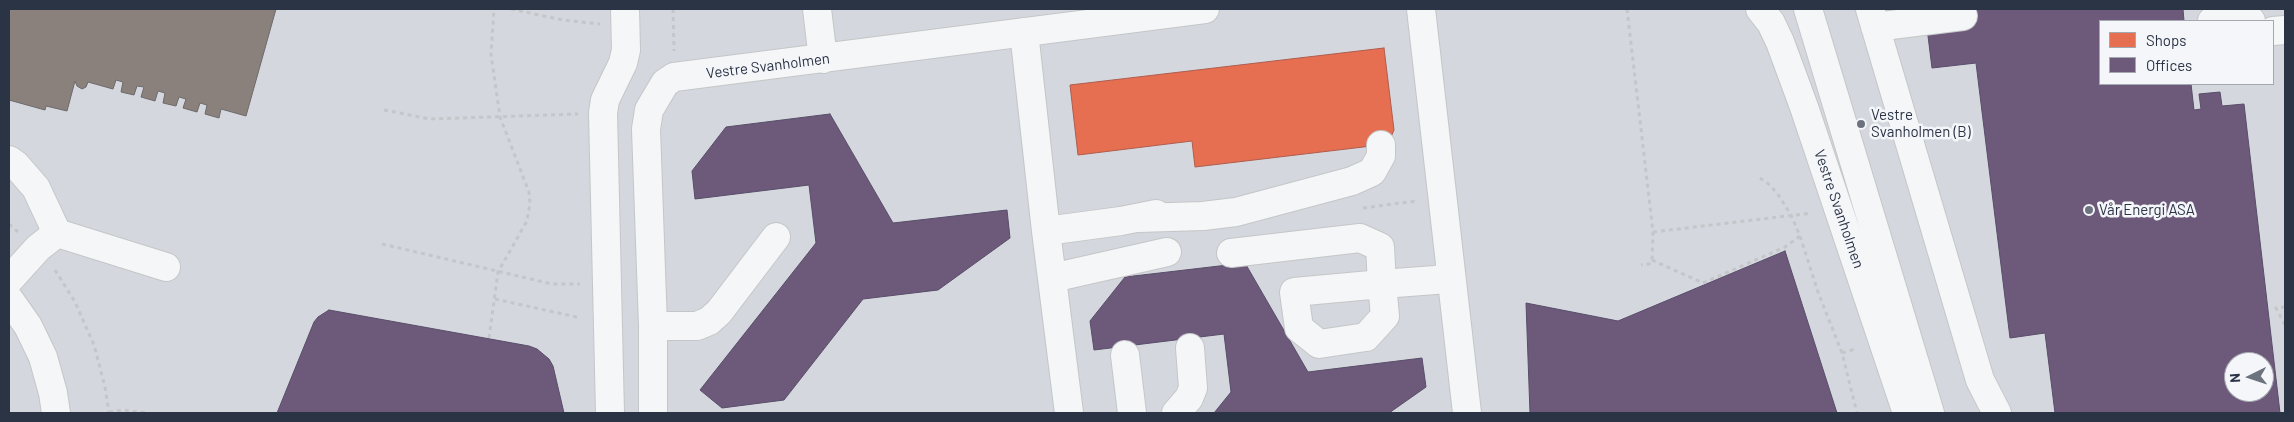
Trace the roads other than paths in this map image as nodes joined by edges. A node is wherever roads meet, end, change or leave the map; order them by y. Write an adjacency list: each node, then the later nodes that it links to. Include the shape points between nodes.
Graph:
1 (817, 9): 12 (street)
2 (1205, 9): 11 (street, Vestre Svanholmen)
3 (1421, 9): 24 (street)
4 (1760, 9): 37 (street, Vestre Svanholmen, via 1780,42 1804,107)
5 (1808, 9): 38 (street, Vestre Svanholmen)
6 (2219, 14): 10 (street, via 2246,15)
7 (625, 16): 13 (street, via 626,50)
8 (1963, 16): 9 (street)
9 (1872, 18): 39 (street, via 1980,380)
10 (2250, 20)
11 (1024, 32): 12 (street, Vestre Svanholmen); 17 (street)
12 (823, 59): 14 (street, Vestre Svanholmen, via 674,77)
13 (617, 75): 14 (street); 31 (street, via 605,100 603,113)
14 (657, 93): 27 (street, Vestre Svanholmen, via 649,110 646,129)
15 (1381, 145): 17 (street, via 1378,165 1364,178 1271,201 1238,198 1209,201 1138,218)
16 (9, 160): 19 (street, via 36,188)
17 (1046, 231): 23 (street)
18 (776, 237): 27 (street, via 709,321 697,326)
19 (48, 240): 22 (street); 25 (street)
20 (1167, 252): 23 (street)
21 (1231, 253): 24 (street, via 1360,238 1380,247 1382,284)
22 (166, 267)
23 (1052, 278): 33 (street)
24 (1451, 278): 36 (street)
25 (9, 280)
26 (9, 298): 30 (street, via 43,357)
27 (652, 326): 32 (street, Vestre Svanholmen)
28 (1190, 348): 35 (street, via 1193,388)
29 (1125, 355): 34 (street)
30 (56, 413)
31 (610, 413)
32 (653, 413)
33 (1069, 413)
34 (1132, 413)
35 (1176, 413)
36 (1467, 413)
37 (1907, 413)
38 (1930, 413)
39 (1997, 413)

